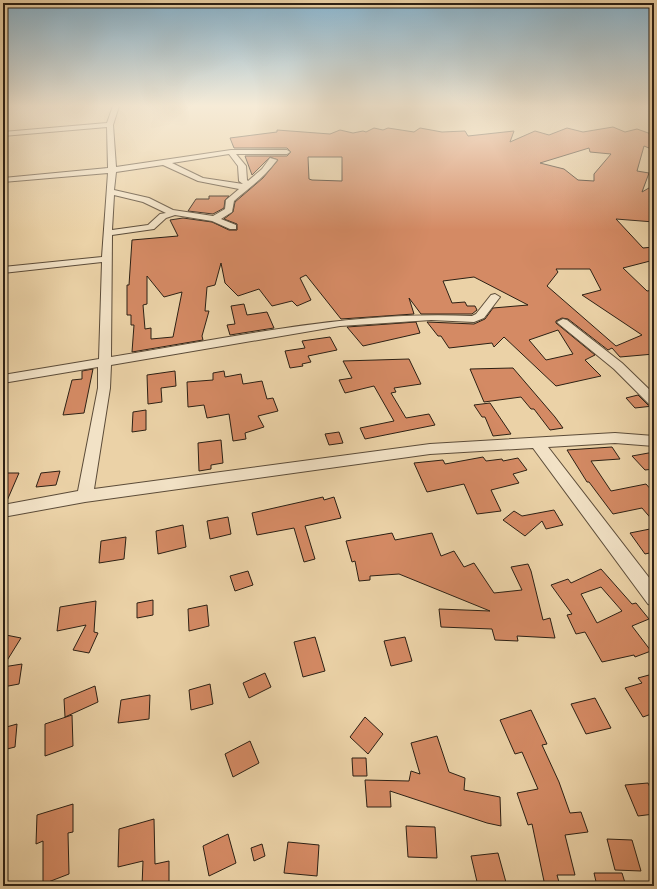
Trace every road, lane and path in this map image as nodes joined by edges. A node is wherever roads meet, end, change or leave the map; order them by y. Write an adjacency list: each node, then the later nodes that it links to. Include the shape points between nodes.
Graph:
1 (111, 147): 6 (street)
2 (230, 152): 3 (street); 5 (street); 8 (street, via 242,166 244,181)
3 (287, 152)
4 (273, 160): 8 (street)
5 (160, 163): 6 (street); 8 (street, via 171,164 192,176 214,184)
6 (112, 170): 7 (street); 9 (street)
7 (3, 180)
8 (249, 186): 11 (street, via 228,202 229,210)
9 (110, 192): 10 (street, via 146,200); 13 (street)
10 (174, 212): 11 (street); 13 (street, via 163,216 151,227)
11 (214, 219): 12 (street)
12 (233, 227)
13 (108, 233): 14 (street)
14 (107, 259): 15 (street); 18 (street)
15 (3, 270)
16 (495, 297): 18 (street, via 480,316 474,319 426,317 340,323)
17 (563, 322): 20 (street, via 618,366)
18 (104, 362): 19 (street); 23 (street, via 101,412)
19 (3, 379)
20 (654, 401)
21 (654, 441): 22 (street, via 615,438)
22 (536, 442): 23 (street, via 430,449); 25 (street)
23 (85, 496): 24 (street)
24 (3, 511)
25 (654, 598)

